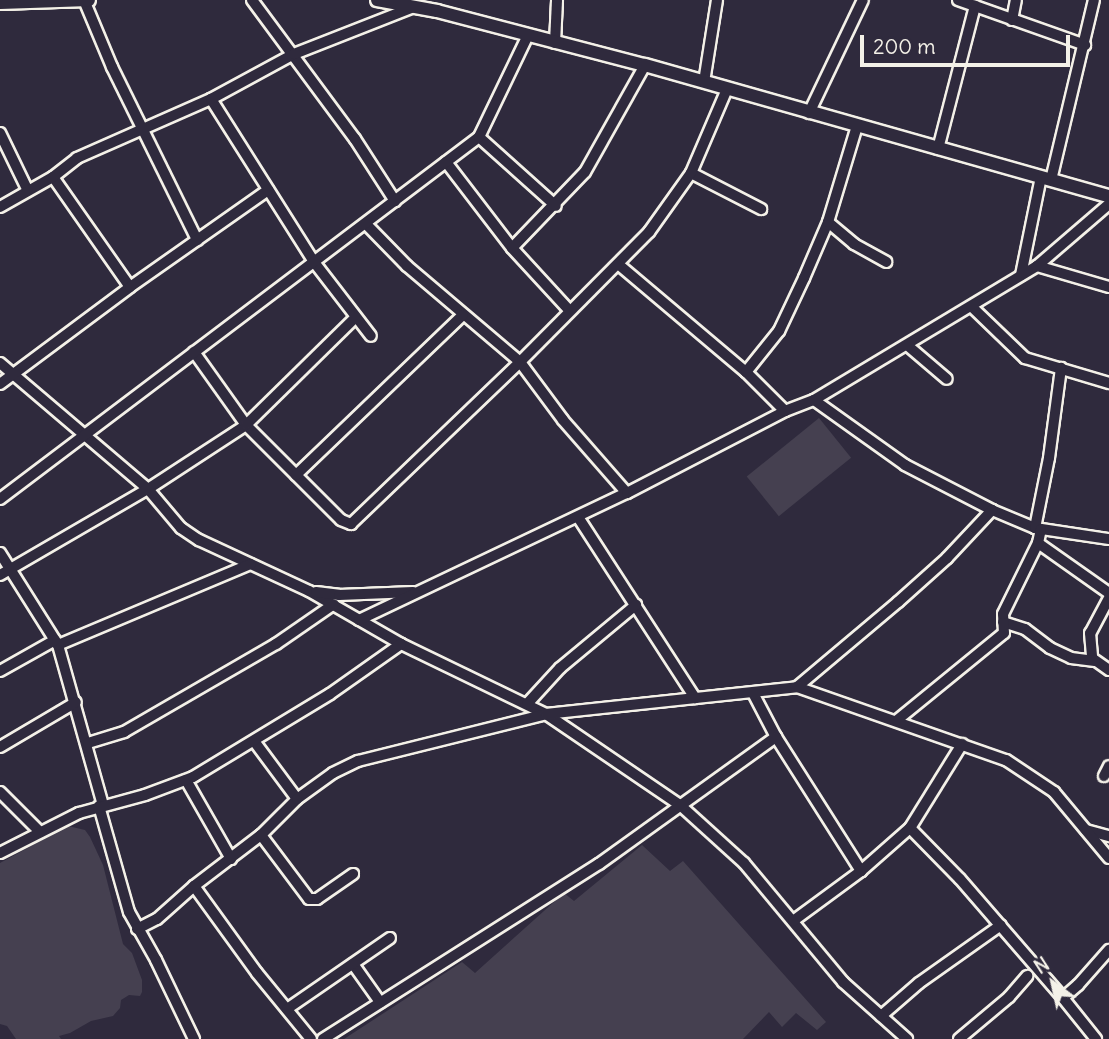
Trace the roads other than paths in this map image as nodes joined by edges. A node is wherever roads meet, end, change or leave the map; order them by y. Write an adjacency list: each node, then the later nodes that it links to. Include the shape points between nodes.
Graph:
1 (84, 0): 2 (main road); 11 (main road); 26 (street)
2 (89, 0)
3 (252, 0): 19 (street)
4 (377, 0): 13 (main road)
5 (557, 0): 17 (street)
6 (717, 0): 21 (street)
7 (863, 0): 24 (street)
8 (958, 0): 14 (street)
9 (1016, 0): 15 (street)
10 (1094, 0): 18 (street)
11 (31, 1): 12 (main road)
12 (0, 3)
13 (425, 5): 16 (main road); 19 (street)
14 (975, 6): 15 (street); 29 (street)
15 (1012, 20): 18 (street)
16 (528, 35): 17 (main road); 28 (street)
17 (555, 43): 20 (main road)
18 (1084, 45): 33 (street)
19 (294, 54): 23 (street); 37 (street)
20 (645, 65): 21 (main road); 39 (street, via 585,172)
21 (704, 82): 22 (main road)
22 (727, 89): 24 (main road); 31 (street)
23 (211, 99): 26 (street); 34 (street)
24 (809, 113): 25 (main road)
25 (857, 126): 29 (main road); 42 (street)
26 (142, 130): 32 (street, via 77,158); 44 (street)
27 (0, 133): 35 (street)
28 (480, 137): 30 (street); 39 (street)
29 (938, 149): 33 (main road)
30 (446, 162): 37 (street); 45 (street)
31 (691, 173): 41 (street); 48 (street, via 649,232)
32 (53, 177): 35 (street); 51 (street)
33 (1046, 179): 36 (main road); 50 (street)
34 (268, 190): 44 (street); 46 (street)
35 (28, 191): 40 (street)
36 (1109, 196)
37 (395, 201): 43 (street)
38 (1109, 205): 49 (street)
39 (556, 206): 45 (street)
40 (0, 207)
41 (761, 209)
42 (828, 222): 47 (street); 63 (street, via 779,331)
43 (366, 223): 46 (street); 55 (street)
44 (197, 240): 51 (street)
45 (512, 248): 54 (street)
46 (314, 262): 56 (street); 59 (street)
47 (886, 262)
48 (618, 264): 54 (street); 63 (street)
49 (1037, 266): 50 (street); 52 (street)
50 (1021, 275): 53 (street)
51 (130, 287): 64 (street)
52 (1109, 287)
53 (972, 307): 58 (street); 62 (street, via 1025,358)
54 (569, 310): 60 (street)
55 (463, 315): 60 (street); 72 (street)
56 (355, 318): 57 (street); 70 (street)
57 (371, 336)
58 (906, 345): 65 (street); 68 (street)
59 (194, 352): 70 (street); 71 (street)
60 (520, 362): 72 (street, via 351,524 341,520); 74 (street)
61 (0, 363): 64 (street)
62 (1061, 368): 66 (street); 78 (street)
63 (746, 372): 69 (street)
64 (13, 375): 67 (street); 71 (street)
65 (947, 379)
66 (1109, 383)
67 (0, 384)
68 (814, 400): 69 (street); 76 (street, via 905,465)
69 (785, 411): 74 (street)
70 (246, 425): 72 (street); 73 (street)
71 (82, 435): 73 (street); 75 (street)
72 (296, 475)
73 (148, 489): 82 (street, via 181,528); 83 (street)
74 (627, 493): 77 (street)
75 (0, 499)
76 (992, 510): 78 (street); 97 (street, via 908,593)
77 (578, 517): 86 (street); 89 (street)
78 (1038, 529): 79 (street); 80 (street)
79 (1109, 539)
80 (1038, 543): 87 (street); 91 (street)
81 (0, 553): 83 (street)
82 (251, 564): 85 (street); 92 (street)
83 (10, 570): 84 (street); 92 (street)
84 (0, 575)
85 (309, 591): 86 (street); 88 (street)
86 (421, 591): 90 (street)
87 (1109, 595): 94 (street, via 1090,633)
88 (334, 604): 90 (street); 106 (street, via 276,644 124,732)
89 (636, 605): 99 (street); 101 (street, via 560,668)
90 (359, 620): 93 (street)
91 (1003, 622): 94 (street, via 1025,629 1071,658); 103 (street, via 1004,633 999,638)
92 (56, 643): 96 (street); 100 (street)
93 (401, 644): 101 (street); 105 (street)
94 (1095, 661): 95 (street)
95 (1109, 670)
96 (0, 671)
97 (797, 687): 98 (street); 103 (street)
98 (753, 693): 99 (street); 104 (street)
99 (695, 698): 102 (street)
100 (76, 702): 106 (street); 108 (street)
101 (527, 704): 102 (street)
102 (546, 714): 111 (street, via 369,757); 112 (street)
103 (897, 721): 107 (street)
104 (776, 737): 112 (street); 122 (street)
105 (254, 741): 109 (street); 111 (street)
106 (88, 743): 113 (street)
107 (962, 744): 114 (street); 115 (street, via 1006,760 1046,785)
108 (0, 747)
109 (186, 780): 113 (street); 120 (street)
110 (0, 792): 116 (street)
111 (297, 799): 117 (street)
112 (680, 805): 125 (street, via 744,863); 133 (street, via 600,864)
113 (101, 806): 116 (street); 127 (street)
114 (910, 828): 122 (street); 126 (street)
115 (1086, 830): 118 (street); 121 (street)
116 (40, 832): 119 (street)
117 (261, 835): 120 (street); 123 (street, via 309,899 317,899)
118 (1109, 836)
119 (0, 853)
120 (230, 859): 124 (street)
121 (1109, 859)
122 (861, 871): 125 (street)
123 (353, 874)
124 (194, 886): 127 (street, via 157,919); 134 (street)
125 (793, 921): 135 (street, via 843,982)
126 (1001, 925): 132 (street); 135 (street)
127 (137, 929): 136 (street)
128 (390, 938): 130 (street)
129 (1109, 950): 132 (street)
130 (353, 964): 133 (street); 134 (street)
131 (1027, 976): 140 (street)
132 (1063, 998): 141 (street)
133 (380, 1002): 138 (street)
134 (287, 1009): 137 (street)
135 (881, 1016): 139 (street)
136 (194, 1039)
137 (310, 1039)
138 (323, 1039)
139 (907, 1039)
140 (959, 1039)
141 (1096, 1039)

